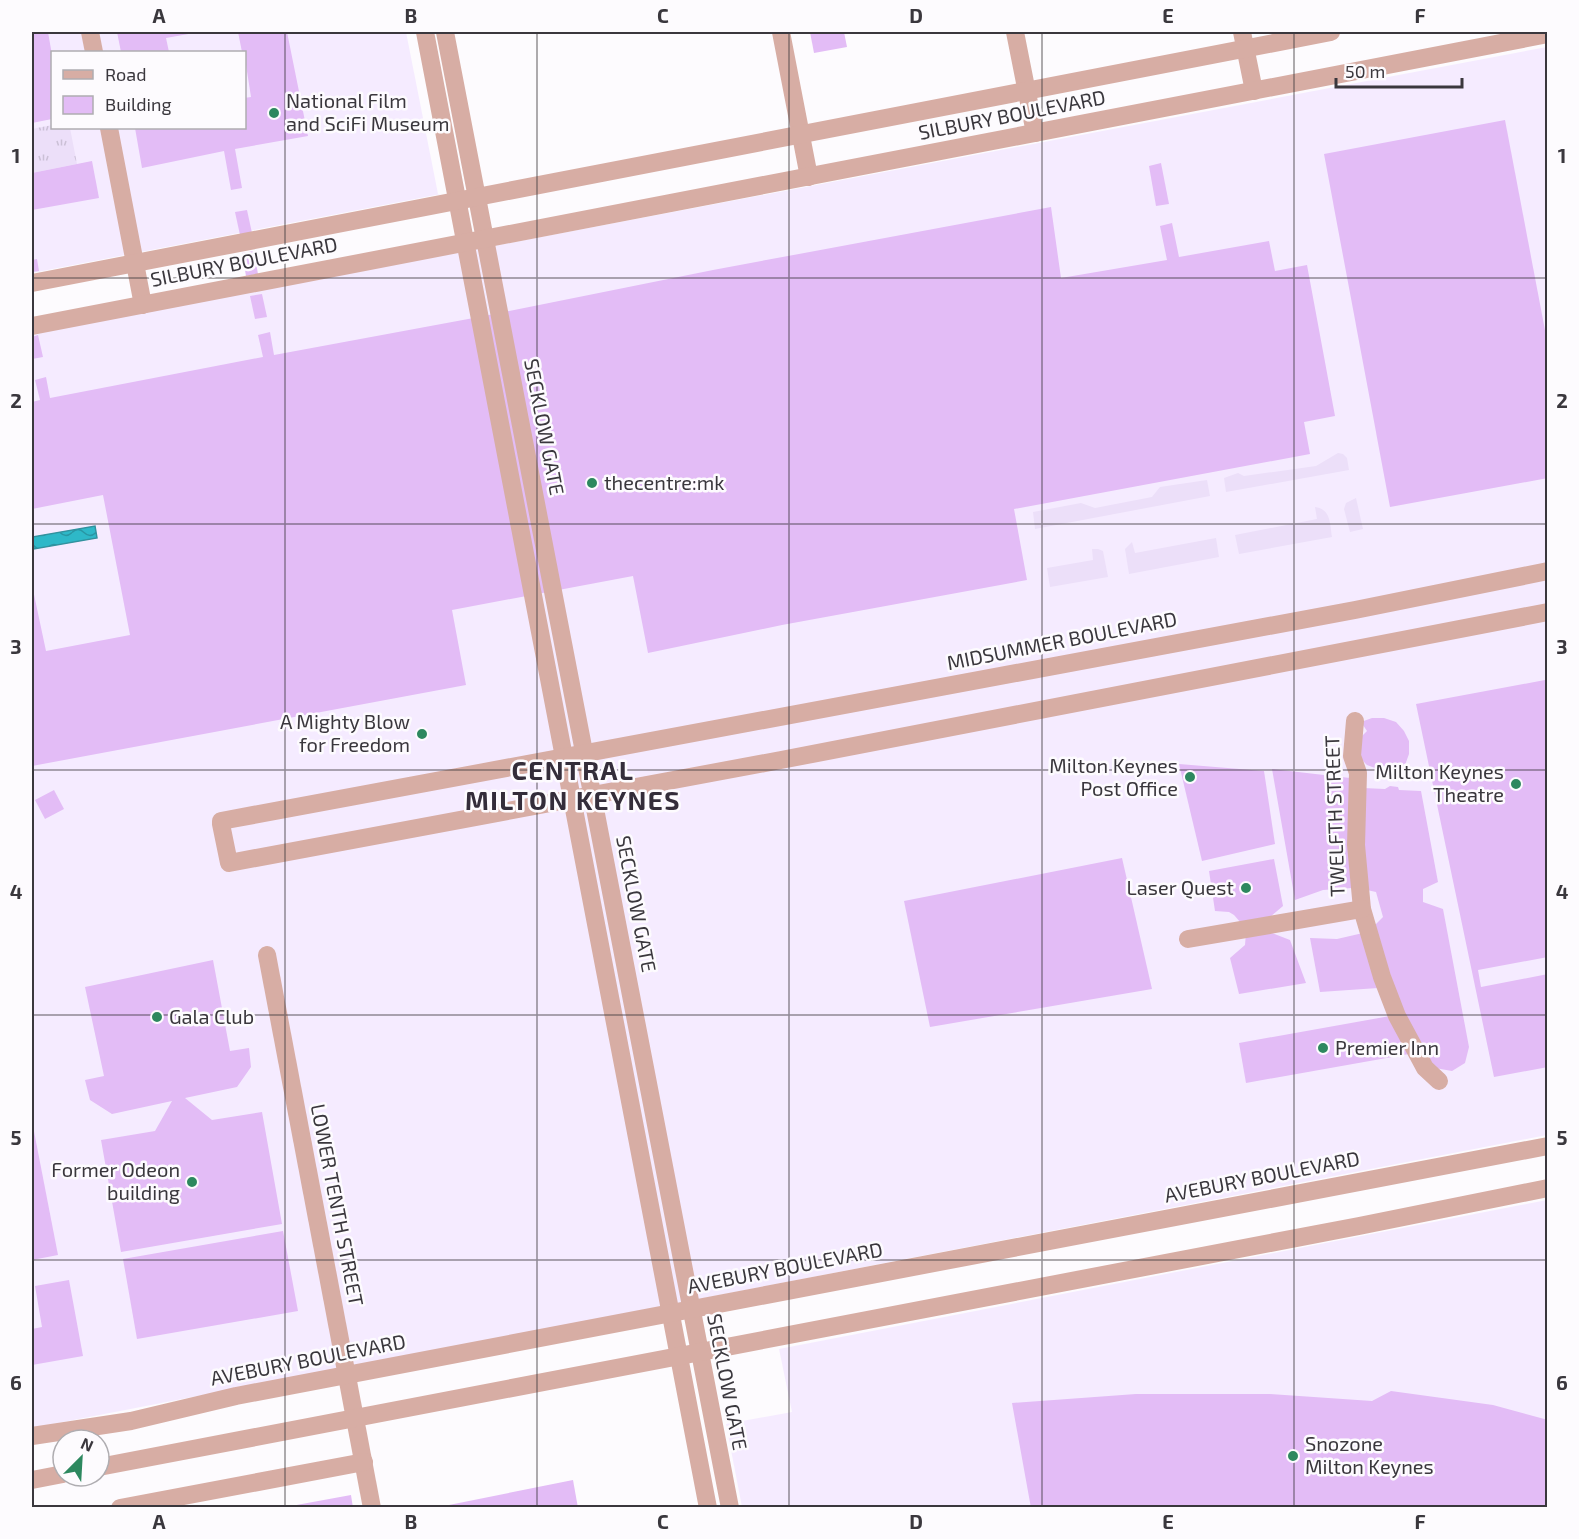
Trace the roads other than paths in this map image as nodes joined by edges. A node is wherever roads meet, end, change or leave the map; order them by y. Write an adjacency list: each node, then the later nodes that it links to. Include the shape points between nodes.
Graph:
1 (90, 32): 9 (street)
2 (424, 32): 17 (street)
3 (445, 32): 16 (street)
4 (781, 32): 13 (street)
5 (1015, 32): 10 (street)
6 (1331, 32): 8 (street, SILBURY BOULEVARD)
7 (1539, 35): 11 (street, SILBURY BOULEVARD)
8 (1244, 40): 10 (street, SILBURY BOULEVARD); 11 (street)
9 (94, 51)
10 (1027, 90): 13 (street, SILBURY BOULEVARD); 14 (street)
11 (1254, 91): 14 (street, SILBURY BOULEVARD)
12 (109, 129): 20 (street)
13 (801, 133): 15 (street); 16 (street, SILBURY BOULEVARD)
14 (1035, 133): 15 (street, SILBURY BOULEVARD)
15 (809, 177): 18 (street, SILBURY BOULEVARD)
16 (476, 196): 17 (street, SILBURY BOULEVARD); 18 (street, SECKLOW GATE)
17 (456, 200): 19 (street); 20 (street, SILBURY BOULEVARD)
18 (484, 239): 19 (street, SILBURY BOULEVARD); 27 (street, SECKLOW GATE)
19 (465, 242): 22 (street, SILBURY BOULEVARD); 28 (street)
20 (135, 262): 21 (street, SILBURY BOULEVARD); 22 (street)
21 (32, 283)
22 (143, 305): 23 (street, SILBURY BOULEVARD)
23 (32, 326)
24 (1548, 571): 27 (street, MIDSUMMER BOULEVARD)
25 (1548, 612): 29 (street)
26 (1355, 721): 31 (street, TWELFTH STREET, via 1352,756 1358,773 1356,845)
27 (585, 753): 28 (street, MIDSUMMER BOULEVARD); 29 (street, SECKLOW GATE)
28 (563, 758): 30 (street); 30 (street, via 221,821 229,863)
29 (592, 795): 30 (street); 37 (street, SECKLOW GATE)
30 (571, 799): 38 (street)
31 (1362, 909): 32 (street, TWELFTH STREET); 34 (street, TWELFTH STREET, via 1397,1016 1425,1068)
32 (1188, 939)
33 (267, 956): 41 (street, LOWER TENTH STREET)
34 (1439, 1081)
35 (1548, 1146): 37 (street, AVEBURY BOULEVARD)
36 (1548, 1188): 39 (street)
37 (690, 1309): 38 (street, AVEBURY BOULEVARD); 39 (street, SECKLOW GATE)
38 (670, 1313): 40 (street); 41 (street, AVEBURY BOULEVARD)
39 (699, 1353): 40 (street); 52 (street, SECKLOW GATE)
40 (680, 1357): 42 (street); 51 (street)
41 (347, 1374): 42 (street, LOWER TENTH STREET); 43 (street, AVEBURY BOULEVARD, via 131,1421)
42 (355, 1418): 44 (street, LOWER TENTH STREET); 45 (street)
43 (32, 1436)
44 (364, 1462): 48 (street); 50 (street, LOWER TENTH STREET)
45 (111, 1465)
46 (51, 1476): 47 (street)
47 (32, 1480)
48 (142, 1506): 49 (street)
49 (120, 1508)
50 (372, 1508)
51 (708, 1508)
52 (729, 1508)

